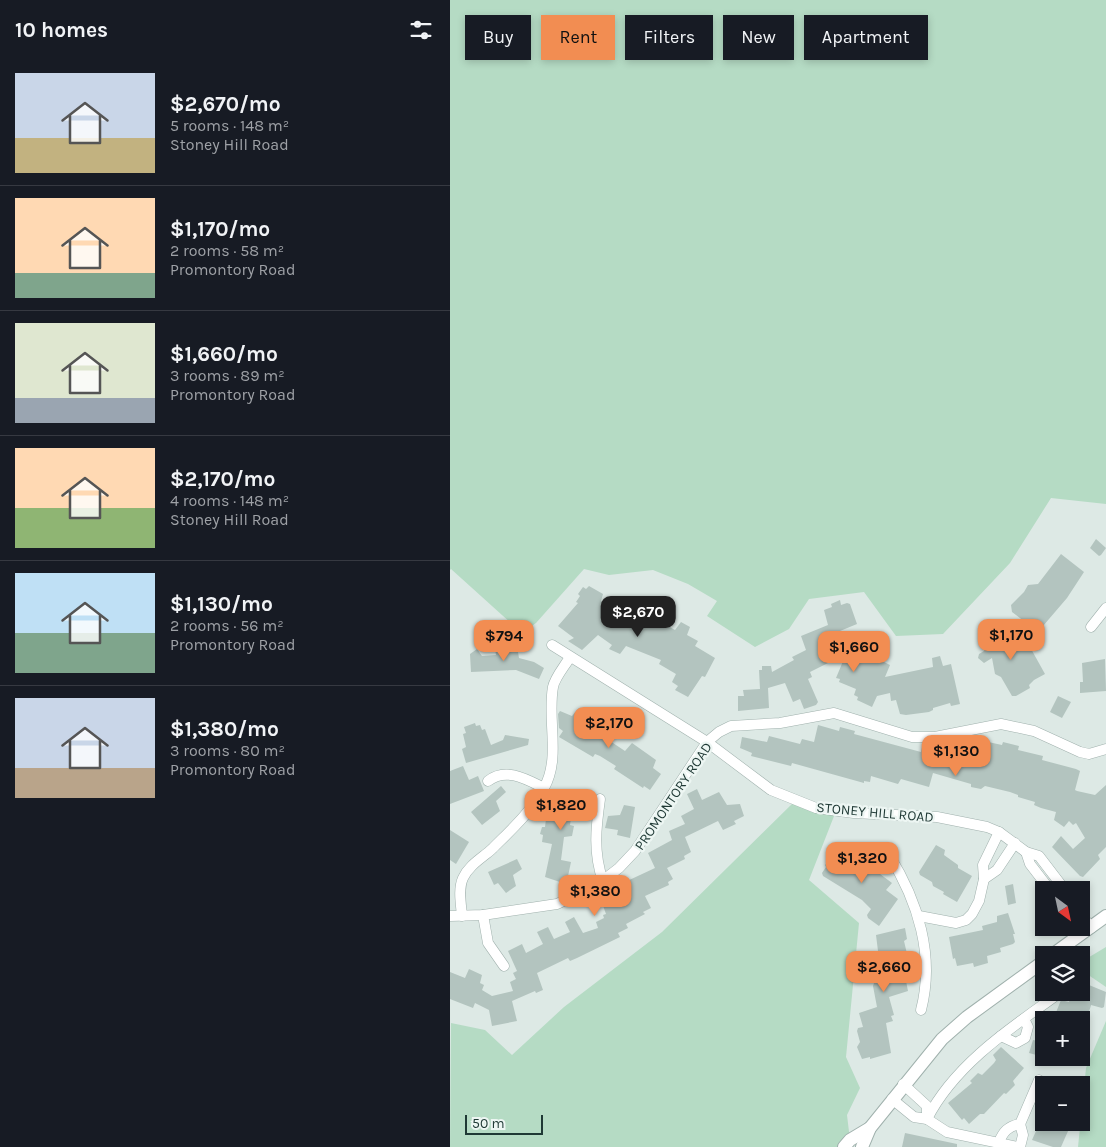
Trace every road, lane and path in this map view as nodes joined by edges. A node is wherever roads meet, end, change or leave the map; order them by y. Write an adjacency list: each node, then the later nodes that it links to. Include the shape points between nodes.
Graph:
1 (1106, 608): 2 (street)
2 (1091, 627)
3 (552, 645): 4 (street, STONEY HILL ROAD)
4 (570, 657): 5 (street, STONEY HILL ROAD); 8 (street, via 553,685 553,759)
5 (707, 742): 6 (street, PROMONTORY ROAD, via 731,726 780,723 834,713 912,737 935,737 1001,724 1034,731 1080,752 1089,754); 10 (street, STONEY HILL ROAD, via 771,790 816,808 936,817 972,823); 16 (street, PROMONTORY ROAD, via 635,851 620,868)
6 (1106, 749)
7 (488, 781): 8 (street, via 509,774)
8 (544, 788): 22 (street, via 519,822 470,866 462,880)
9 (600, 800): 16 (street, via 595,833)
10 (999, 832): 11 (street, STONEY HILL ROAD); 15 (street, via 983,865)
11 (1015, 843): 12 (street, STONEY HILL ROAD); 15 (street, via 997,870)
12 (1026, 852): 14 (street, STONEY HILL ROAD, via 1039,856); 17 (street, STONEY HILL ROAD, via 1030,864)
13 (889, 855): 23 (street)
14 (1058, 878): 18 (street); 19 (street, STONEY HILL ROAD)
15 (984, 879): 23 (street, via 980,901 966,920 956,924)
16 (603, 880): 20 (street, PROMONTORY ROAD, via 557,904)
17 (1043, 881)
18 (1055, 881)
19 (1060, 881)
20 (483, 915): 22 (street, PROMONTORY ROAD); 28 (street, via 488,943)
21 (450, 916): 22 (street, PROMONTORY ROAD)
22 (462, 916)
23 (919, 916): 31 (street, via 926,969)
24 (1106, 916): 25 (street)
25 (1090, 926)
26 (1076, 936): 27 (street)
27 (1063, 946)
28 (504, 966)
29 (1035, 968): 34 (street, via 953,1028)
30 (1049, 1001): 32 (street)
31 (921, 1010)
32 (1024, 1019): 33 (street); 33 (street, via 1028,1026 1025,1038 1016,1043)
33 (1001, 1036): 37 (street, via 948,1087)
34 (903, 1084): 36 (street); 37 (street, via 927,1106)
35 (1035, 1089): 38 (street)
36 (892, 1099): 37 (street, via 914,1117); 39 (street)
37 (927, 1119): 40 (street, via 947,1132)
38 (1020, 1124): 40 (street, via 1003,1132); 43 (street, via 1023,1135)
39 (870, 1128): 41 (street); 42 (street)
40 (999, 1142): 43 (street)
41 (844, 1147)
42 (862, 1147)
43 (1019, 1147)

